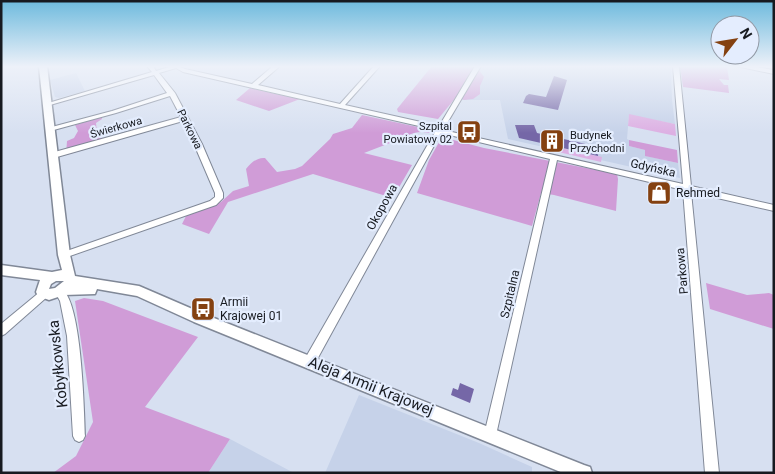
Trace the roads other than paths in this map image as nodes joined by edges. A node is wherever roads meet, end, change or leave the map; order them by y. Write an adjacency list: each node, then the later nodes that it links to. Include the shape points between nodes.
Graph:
1 (46, 88): 9 (street)
2 (103, 88): 9 (street)
3 (168, 88): 8 (street, Parkowa)
4 (262, 88): 10 (street, Gdyńska)
5 (357, 88): 10 (street)
6 (465, 88): 13 (street, Okopowa)
7 (678, 88): 16 (street, Parkowa)
8 (172, 93): 11 (street, Parkowa); 12 (street)
9 (48, 104): 12 (street)
10 (341, 106): 13 (street, Gdyńska)
11 (185, 118): 14 (street, Świerkowa); 18 (street, Parkowa, via 219,198)
12 (50, 128): 14 (street)
13 (440, 131): 15 (street, Gdyńska); 22 (street, Okopowa)
14 (54, 155): 18 (street)
15 (554, 157): 16 (street, Gdyńska); 23 (street, Szpitalna)
16 (687, 188): 17 (street, Gdyńska); 26 (street, Parkowa)
17 (774, 208)
18 (64, 255): 20 (street)
19 (2, 270): 20 (street)
20 (57, 284): 21 (street); 22 (street, Aleja Armii Krajowej, via 157,300); 24 (street, Kobyłkowska, via 65,298 70,327)
21 (1, 331)
22 (310, 361): 23 (street, Aleja Armii Krajowej)
23 (490, 435): 25 (street, Aleja Armii Krajowej)
24 (79, 436)
25 (584, 473)
26 (712, 473)

